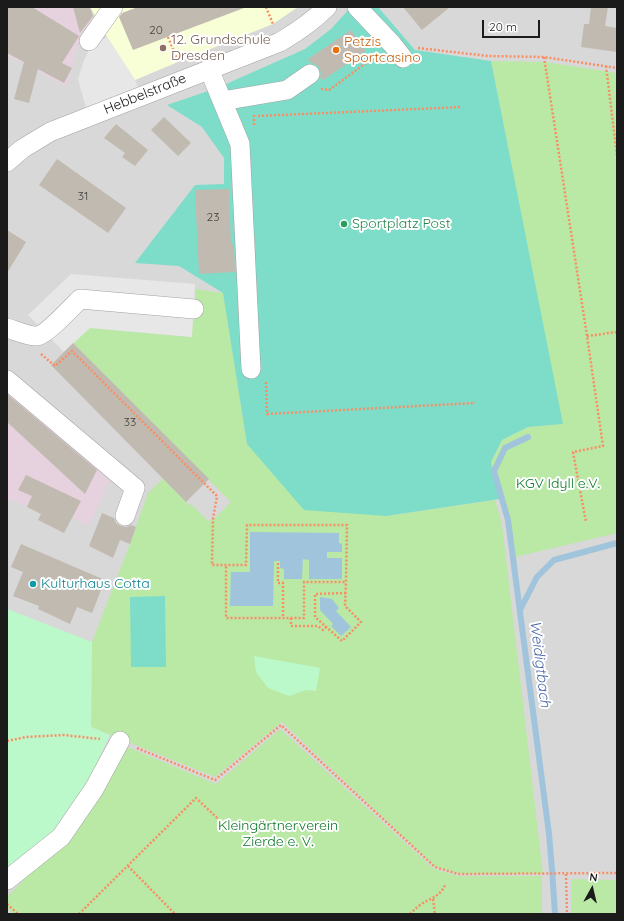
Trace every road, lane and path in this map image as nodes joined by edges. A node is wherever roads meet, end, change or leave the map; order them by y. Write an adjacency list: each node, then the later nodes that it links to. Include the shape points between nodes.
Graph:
1 (113, 7): 5 (street)
2 (327, 7): 10 (street, Hebbelstraße, via 299,31 280,42)
3 (357, 7): 6 (street)
4 (168, 37): 12 (path)
5 (89, 41)
6 (404, 50): 7 (path); 11 (path, via 329,90 322,89)
7 (544, 57): 8 (path); 21 (path)
8 (606, 66): 9 (path); 16 (path)
9 (617, 68)
10 (209, 69): 12 (street, Hebbelstraße); 13 (street)
11 (310, 74): 13 (street, via 287,90)
12 (184, 79): 17 (street, Hebbelstraße, via 50,132 22,149)
13 (222, 101): 23 (street, via 240,144)
14 (462, 107): 15 (path)
15 (254, 116)
16 (617, 156)
17 (7, 162)
18 (194, 309): 19 (street, via 80,299 45,332 37,336)
19 (7, 328)
20 (617, 332): 21 (path)
21 (587, 336): 27 (path, via 603,446 573,452)
22 (72, 351): 29 (path, via 217,496 213,519 212,565)
23 (258, 372): 25 (path, via 267,414)
24 (7, 380): 26 (street, via 135,488)
25 (475, 403)
26 (125, 516)
27 (586, 522)
28 (278, 563): 32 (path, via 278,583 283,583)
29 (226, 565): 30 (path, via 246,565 248,525 347,525); 32 (path, via 226,618)
30 (346, 582): 31 (path); 33 (path, via 304,582 304,618)
31 (346, 593): 34 (path, via 315,594 315,617); 34 (path, via 345,606 361,622 342,641)
32 (283, 618): 33 (path)
33 (291, 618): 34 (path, via 291,626 318,626 323,630)
34 (326, 627)
35 (7, 740): 36 (path, via 64,735)
36 (120, 741): 40 (path, via 216,780 281,726 435,867 458,874); 41 (street, via 94,789 61,837)
37 (231, 831): 38 (path, via 196,798)
38 (128, 866): 46 (path); 47 (path)
39 (617, 873): 40 (path)
40 (566, 874): 50 (path)
41 (7, 880)
42 (446, 885): 43 (path)
43 (433, 899): 48 (path, via 421,904); 49 (path)
44 (7, 904): 45 (path)
45 (18, 914)
46 (79, 914)
47 (175, 914)
48 (410, 914)
49 (435, 914)
50 (566, 914)

